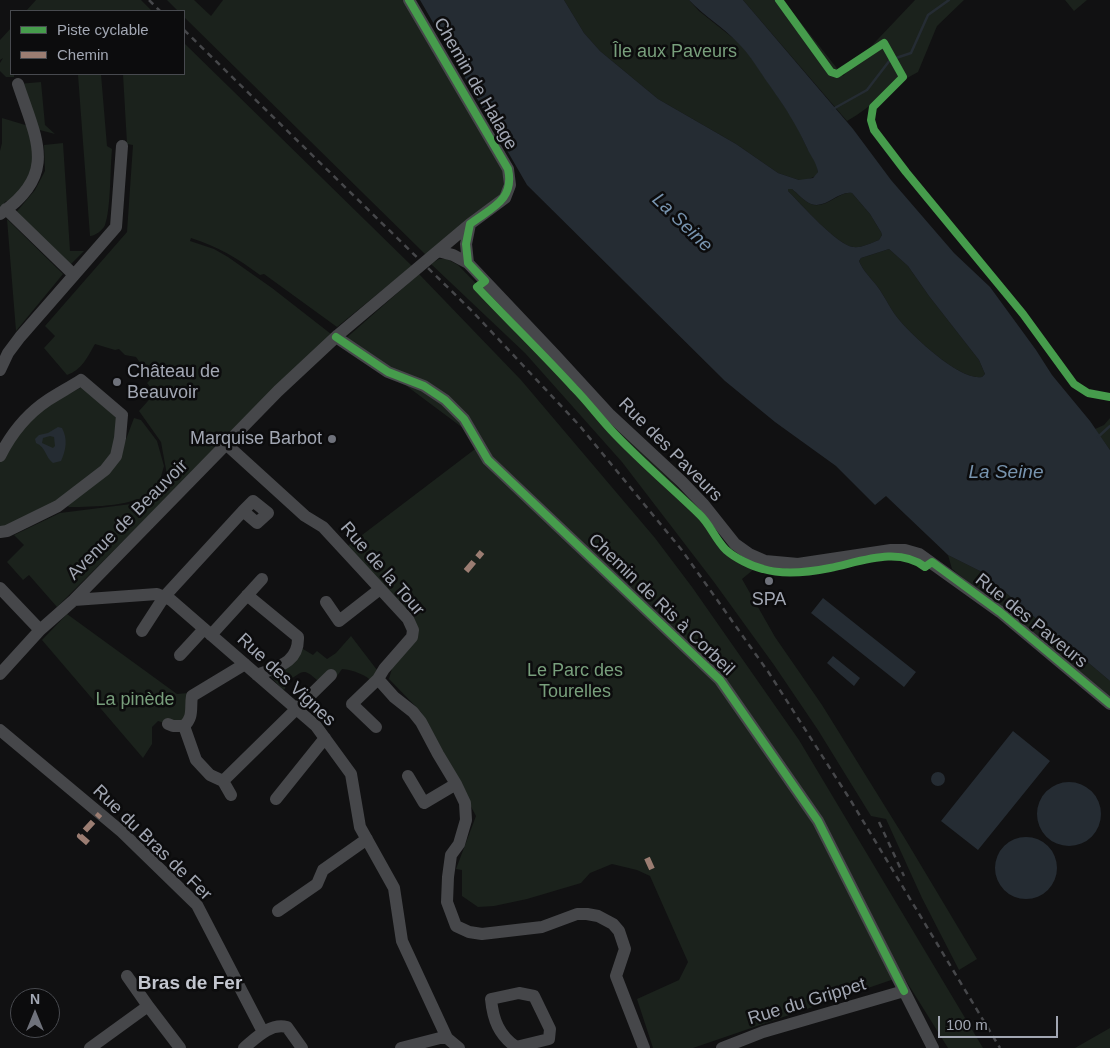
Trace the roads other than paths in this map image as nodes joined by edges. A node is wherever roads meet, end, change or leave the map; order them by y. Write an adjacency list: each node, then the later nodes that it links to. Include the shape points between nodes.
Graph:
1 (409, 0): 4 (street, Chemin de Halage, via 508,170)
2 (18, 84): 5 (street, via 38,147 38,165 23,195)
3 (122, 146): 9 (street, via 116,226)
4 (510, 185): 6 (street, Avenue de Beauvoir, via 505,198)
5 (3, 211): 9 (street)
6 (470, 224): 7 (street, Avenue de Beauvoir); 8 (street, via 466,244)
7 (438, 251): 8 (street); 10 (street, Avenue de Beauvoir)
8 (468, 263): 32 (street, Rue des Paveurs, via 610,415 682,482 735,544 749,554 765,562 790,564 891,550 919,554 1000,612)
9 (74, 275): 11 (street, via 8,353)
10 (336, 337): 12 (street, Avenue de Beauvoir, via 278,390); 47 (street, Chemin de Ris à Corbeil, via 388,372 424,386 445,400 464,419 488,460 720,680 818,821)
11 (0, 370)
12 (227, 445): 18 (street, Rue de la Tour, via 305,516 323,527); 21 (street, Avenue de Beauvoir)
13 (0, 456): 15 (street, via 9,437 32,413 81,380 122,415 116,456 105,470 58,506)
14 (243, 511): 20 (street)
15 (0, 532)
16 (262, 579): 19 (street)
17 (0, 588): 23 (street)
18 (380, 589): 22 (street, via 339,621); 31 (street, Rue de la Tour, via 408,619 413,630 412,637)
19 (247, 596): 25 (street); 29 (street, via 298,637 294,656)
20 (164, 597): 21 (street, via 157,594); 24 (street); 25 (street, Rue des Vignes)
21 (74, 600): 23 (street, Avenue de Beauvoir)
22 (326, 602)
23 (40, 630): 28 (street, Avenue de Beauvoir)
24 (142, 631)
25 (207, 632): 26 (street); 27 (street, Rue des Vignes)
26 (180, 655)
27 (245, 664): 29 (street, Rue des Vignes); 35 (street, via 192,696 192,714)
28 (0, 674)
29 (257, 675): 33 (street, Rue des Vignes)
30 (331, 675): 33 (street)
31 (378, 680): 36 (street, via 352,704); 41 (street, via 414,712)
32 (1110, 704)
33 (297, 710): 38 (street, Rue des Vignes); 40 (street)
34 (168, 724): 35 (street)
35 (184, 726): 40 (street, via 196,760 210,775)
36 (376, 727)
37 (0, 730): 49 (street, Rue du Bras de Fer, via 122,832 198,906)
38 (325, 738): 43 (street); 44 (street, Rue des Vignes, via 351,774 360,827)
39 (408, 776): 41 (street, via 424,803)
40 (222, 781): 42 (street)
41 (456, 784): 58 (street, via 465,803 466,820 459,844 451,855 448,877 447,902 456,926 482,934 542,927 577,914 598,916 613,924 625,949 616,976)
42 (230, 795)
43 (276, 799)
44 (367, 839): 45 (street, via 322,870 317,884); 50 (street, Rue des Vignes, via 394,888 402,941)
45 (278, 911)
46 (127, 976): 48 (street)
47 (904, 991): 59 (street, Rue du Grippet, via 763,1032); 60 (street, Chemin de Ris à Corbeil)
48 (148, 1006): 51 (street); 52 (street)
49 (263, 1032): 53 (street); 54 (street, via 277,1025 287,1027)
50 (447, 1038): 55 (street); 56 (street)
51 (90, 1048)
52 (180, 1048)
53 (244, 1048)
54 (302, 1048)
55 (401, 1048)
56 (459, 1048)
57 (516, 1048): 57 (street, via 549,1039 550,1029 534,996 519,993 491,999 492,1015 506,1040)
58 (644, 1048)
59 (722, 1048)
60 (933, 1048)

